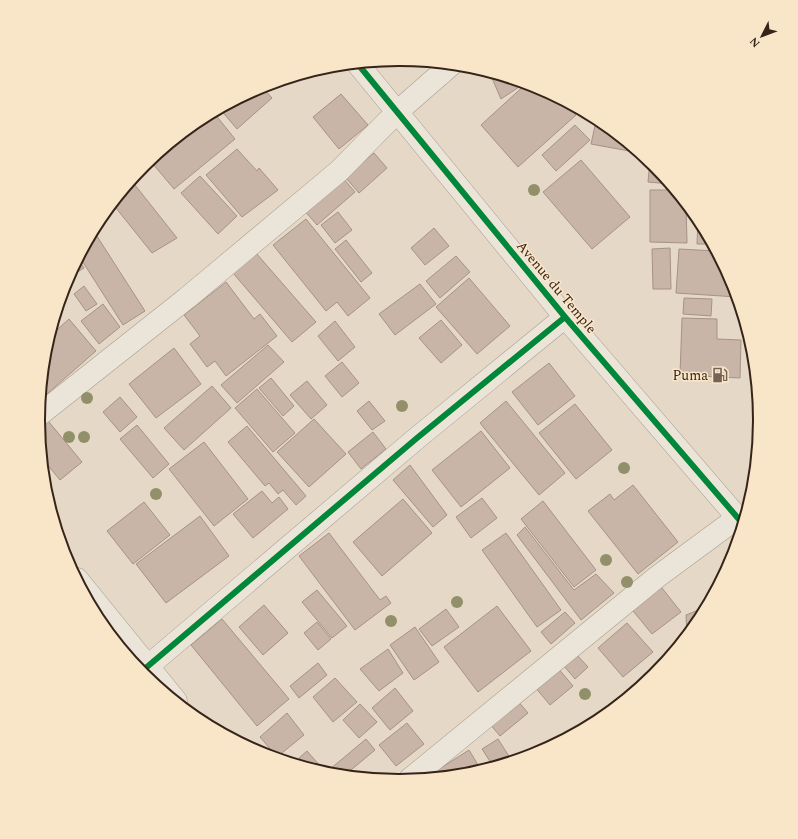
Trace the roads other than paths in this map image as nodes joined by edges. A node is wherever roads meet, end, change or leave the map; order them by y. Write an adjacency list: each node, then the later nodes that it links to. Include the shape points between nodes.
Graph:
1 (361, 68): 3 (street, Avenue du Temple)
2 (446, 69): 3 (street)
3 (397, 112): 4 (street, Avenue du Temple); 5 (street, via 339,171 187,298)
4 (565, 317): 6 (street, Avenue du Temple); 10 (street, via 417,438)
5 (45, 410)
6 (738, 519)
7 (737, 523): 11 (street, via 657,578)
8 (110, 624): 9 (street)
9 (124, 643)
10 (146, 667)
11 (418, 773)

